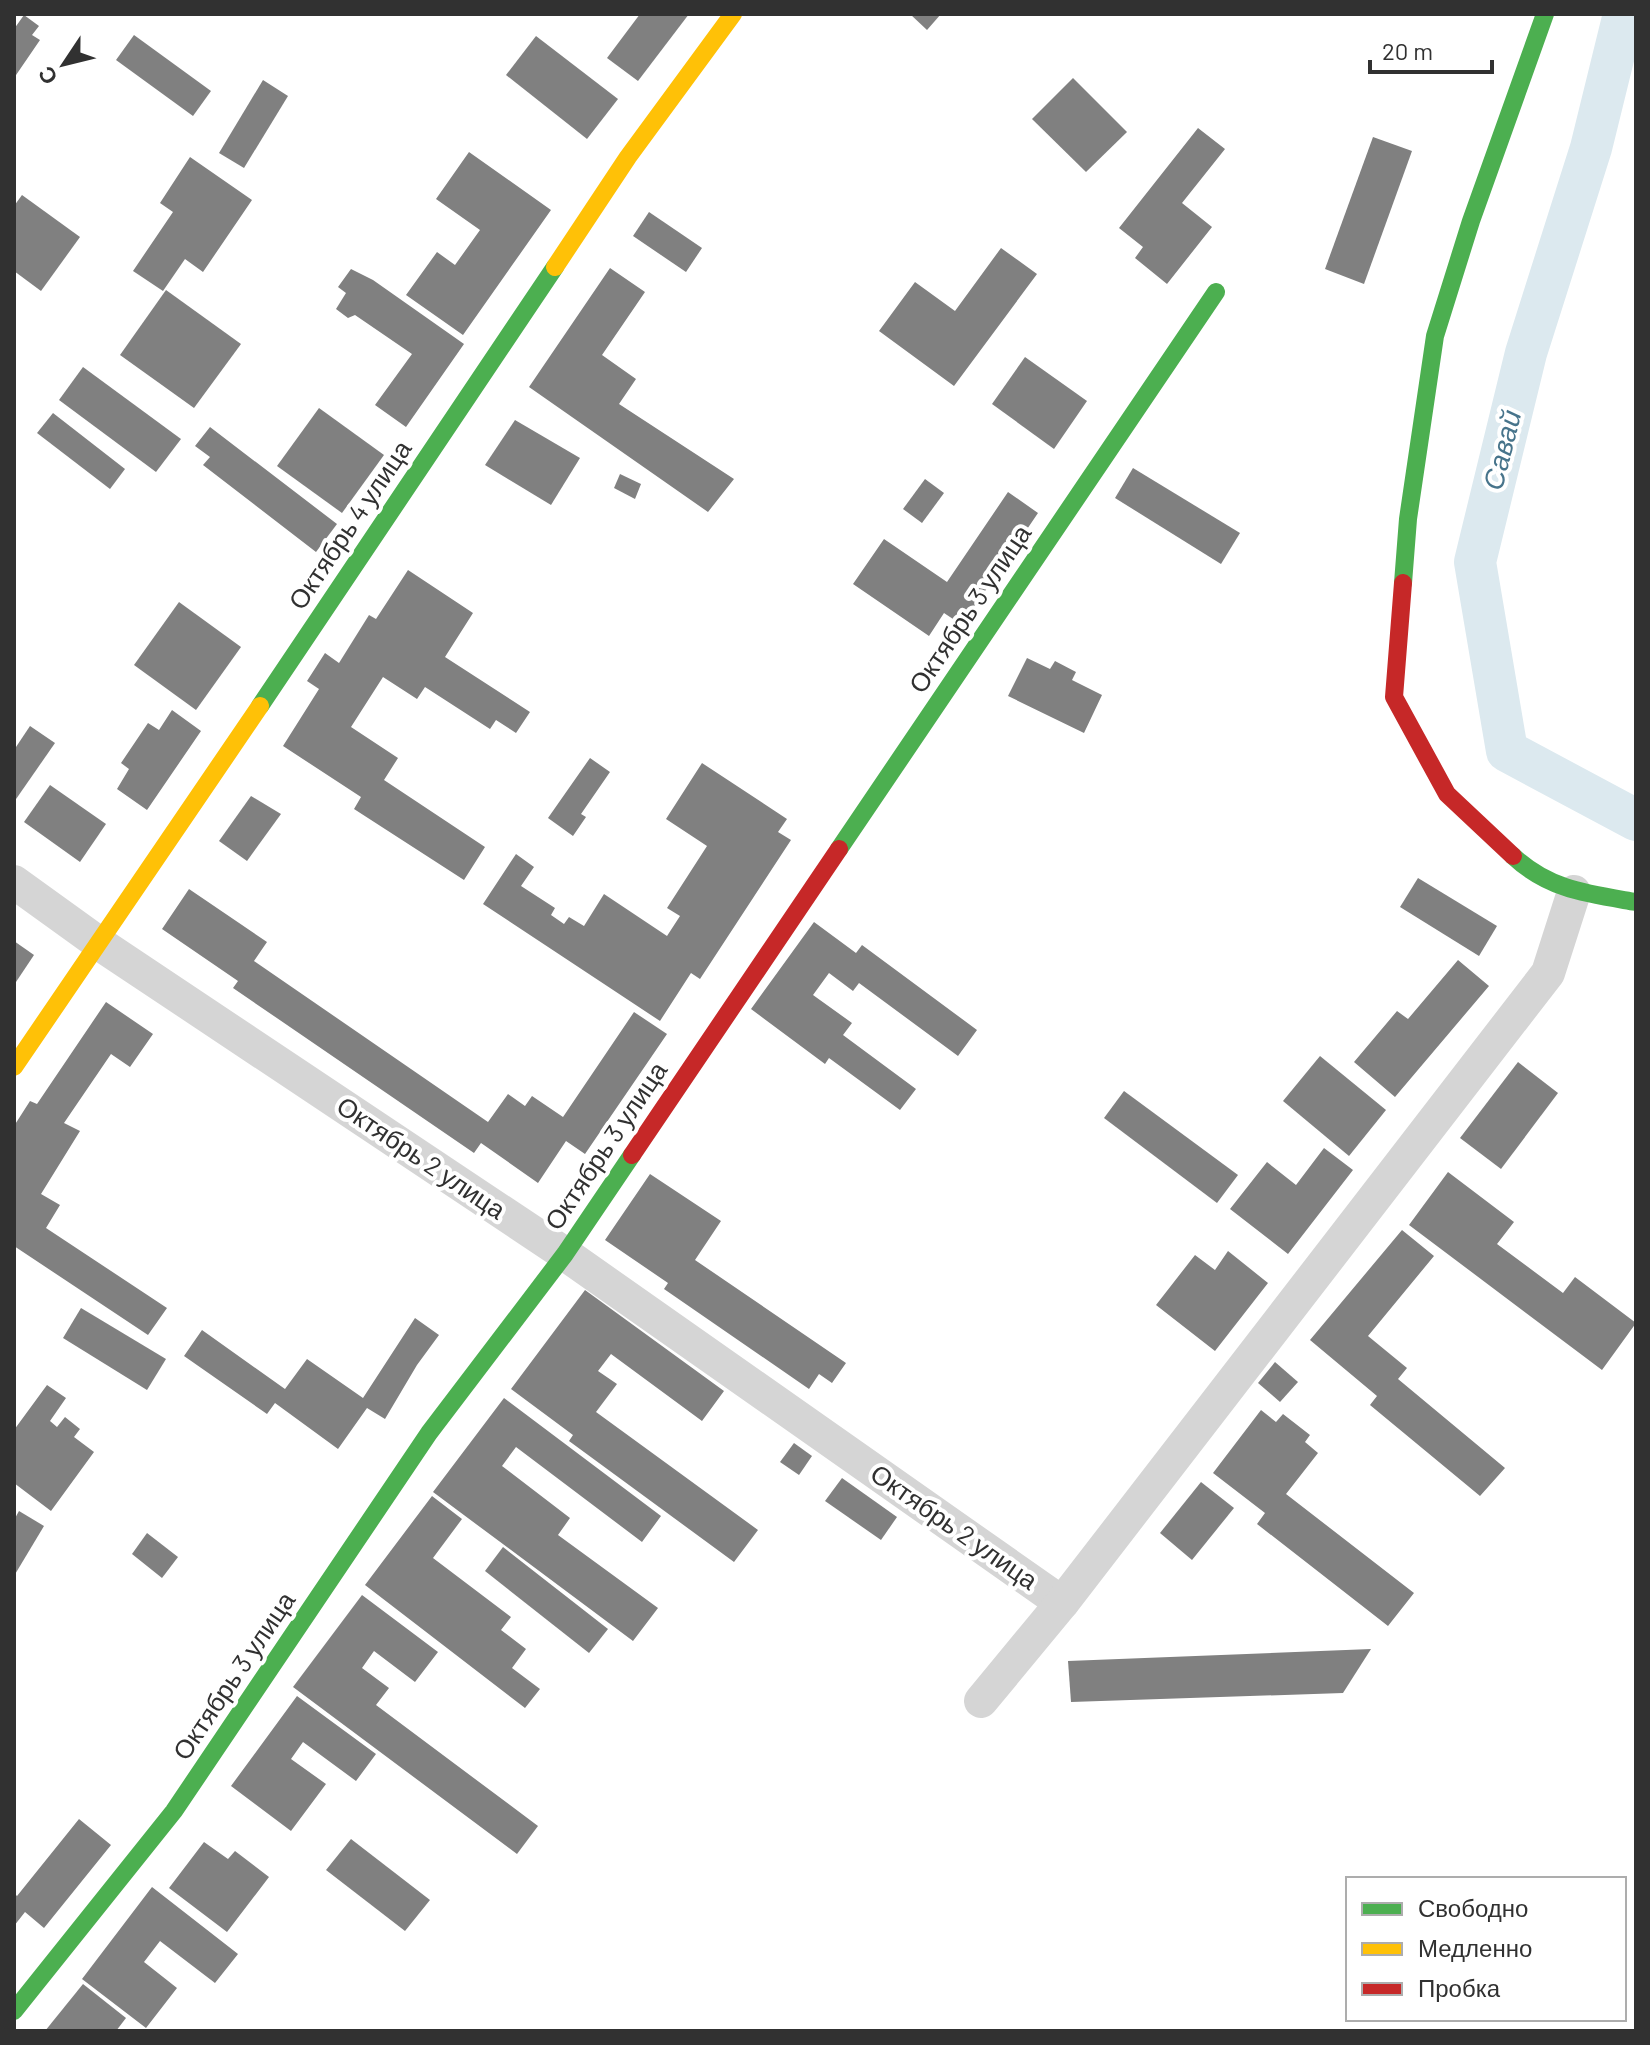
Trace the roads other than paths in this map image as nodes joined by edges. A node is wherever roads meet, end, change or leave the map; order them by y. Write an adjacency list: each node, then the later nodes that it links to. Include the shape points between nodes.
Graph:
1 (733, 14): 7 (street, Октябрь 4 улица, via 628,157)
2 (1545, 14): 5 (street, via 1435,336 1408,519 1394,697 1447,794 1529,871)
3 (1216, 292): 9 (street, Октябрь 3 улица)
4 (14, 882): 7 (street, Октябрь 2 улица)
5 (1574, 892): 6 (street); 10 (street, via 1548,973)
6 (1636, 902)
7 (100, 944): 8 (street, Октябрь 4 улица); 9 (street, Октябрь 2 улица)
8 (14, 1067)
9 (565, 1254): 10 (street, Октябрь 2 улица); 12 (street, Октябрь 3 улица, via 429,1433 174,1811)
10 (1062, 1603): 11 (street)
11 (981, 1701)
12 (14, 2011)

